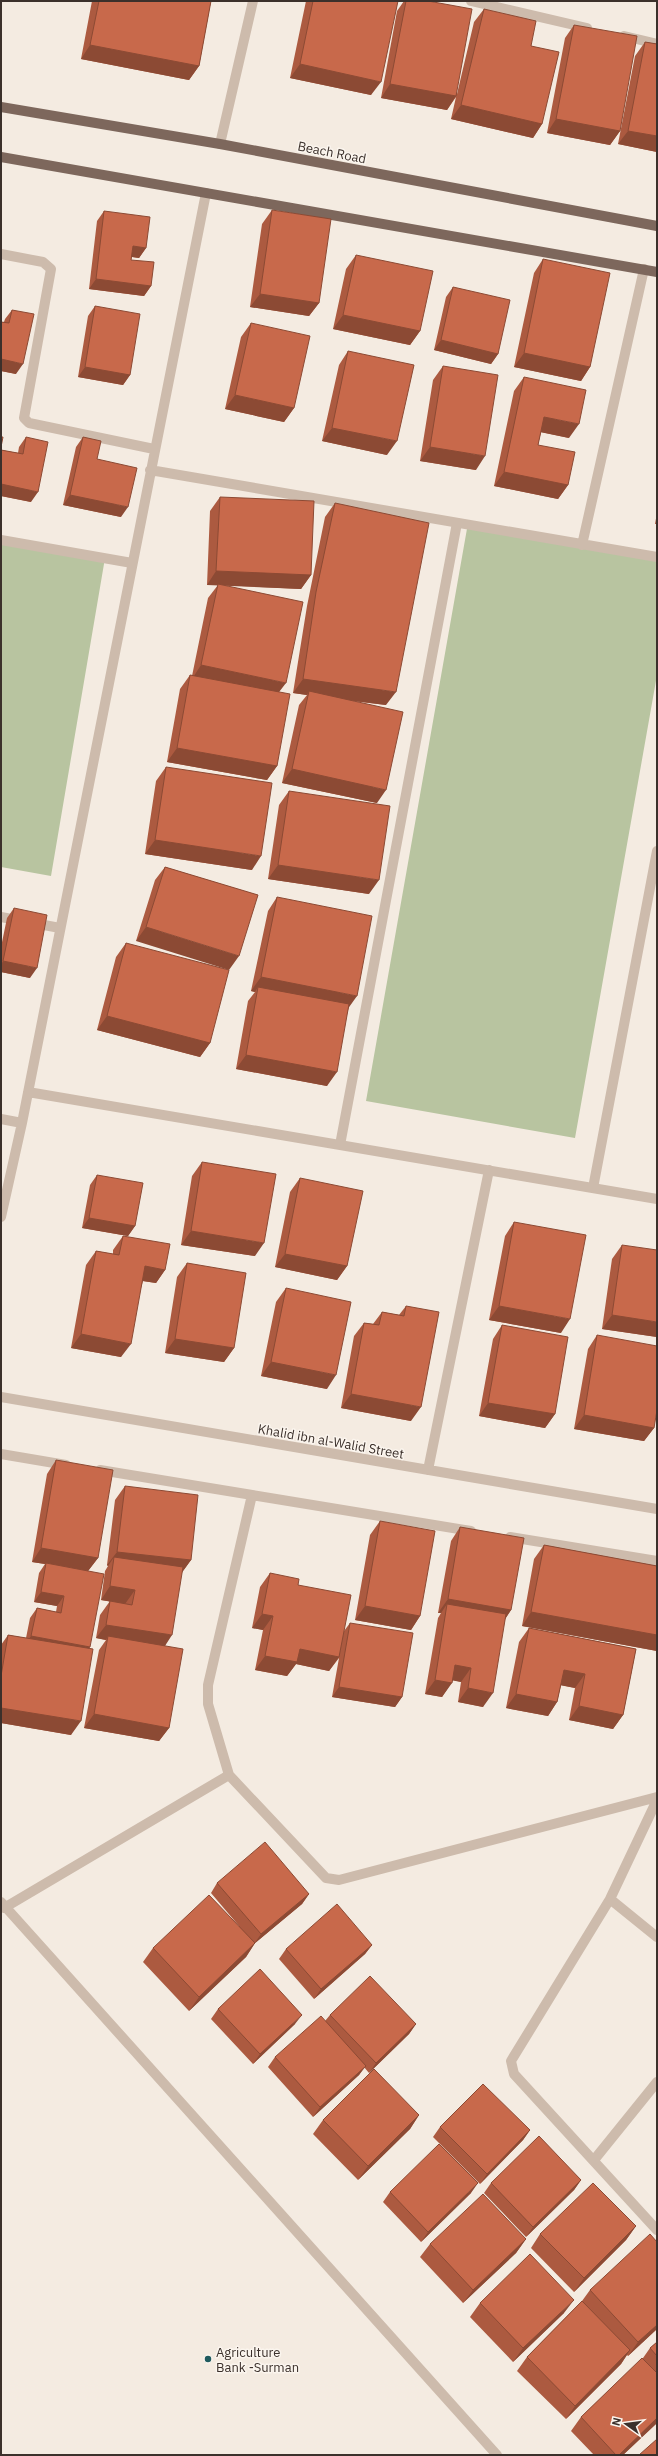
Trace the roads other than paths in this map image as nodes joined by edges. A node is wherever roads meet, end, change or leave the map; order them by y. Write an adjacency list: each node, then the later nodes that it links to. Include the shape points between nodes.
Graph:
1 (253, 1): 7 (street)
2 (471, 1): 3 (street)
3 (596, 30)
4 (611, 34): 5 (street)
5 (657, 44)
6 (1, 107): 7 (main road, Beach Road)
7 (220, 144): 10 (main road, Beach Road)
8 (1, 157): 9 (main road)
9 (206, 193): 12 (main road); 14 (street)
10 (657, 226)
11 (1, 254): 14 (street, via 43,262 51,270 24,418 26,421 29,424)
12 (644, 269): 13 (main road); 18 (street)
13 (657, 272)
14 (154, 449): 15 (street)
15 (150, 470): 16 (street); 20 (street)
16 (456, 523): 18 (street, via 468,523); 27 (street)
17 (1, 540): 20 (street)
18 (582, 545): 19 (street)
19 (657, 557)
20 (132, 563): 23 (street)
21 (657, 851): 29 (street)
22 (1, 917): 23 (street)
23 (60, 928): 24 (street)
24 (28, 1092): 26 (street); 27 (street)
25 (1, 1119): 26 (street)
26 (22, 1123): 31 (street)
27 (340, 1145): 28 (street)
28 (489, 1170): 29 (street); 34 (street)
29 (593, 1188): 30 (street)
30 (657, 1199)
31 (1, 1217)
32 (1, 1397): 34 (street, Khalid ibn al-Walid Street)
33 (1, 1454): 35 (street)
34 (428, 1470): 36 (street, Khalid ibn al-Walid Street)
35 (252, 1495): 37 (street); 40 (street, via 207,1695)
36 (657, 1509)
37 (478, 1532)
38 (501, 1536): 39 (street)
39 (657, 1561)
40 (229, 1775): 41 (street, via 326,1878 332,1880); 43 (street)
41 (657, 1798): 42 (street)
42 (610, 1899): 44 (street); 46 (street, via 511,2061 514,2074)
43 (3, 1905): 48 (street)
44 (657, 1937)
45 (657, 2082): 46 (street)
46 (594, 2160): 47 (street)
47 (657, 2230)
48 (497, 2455)

